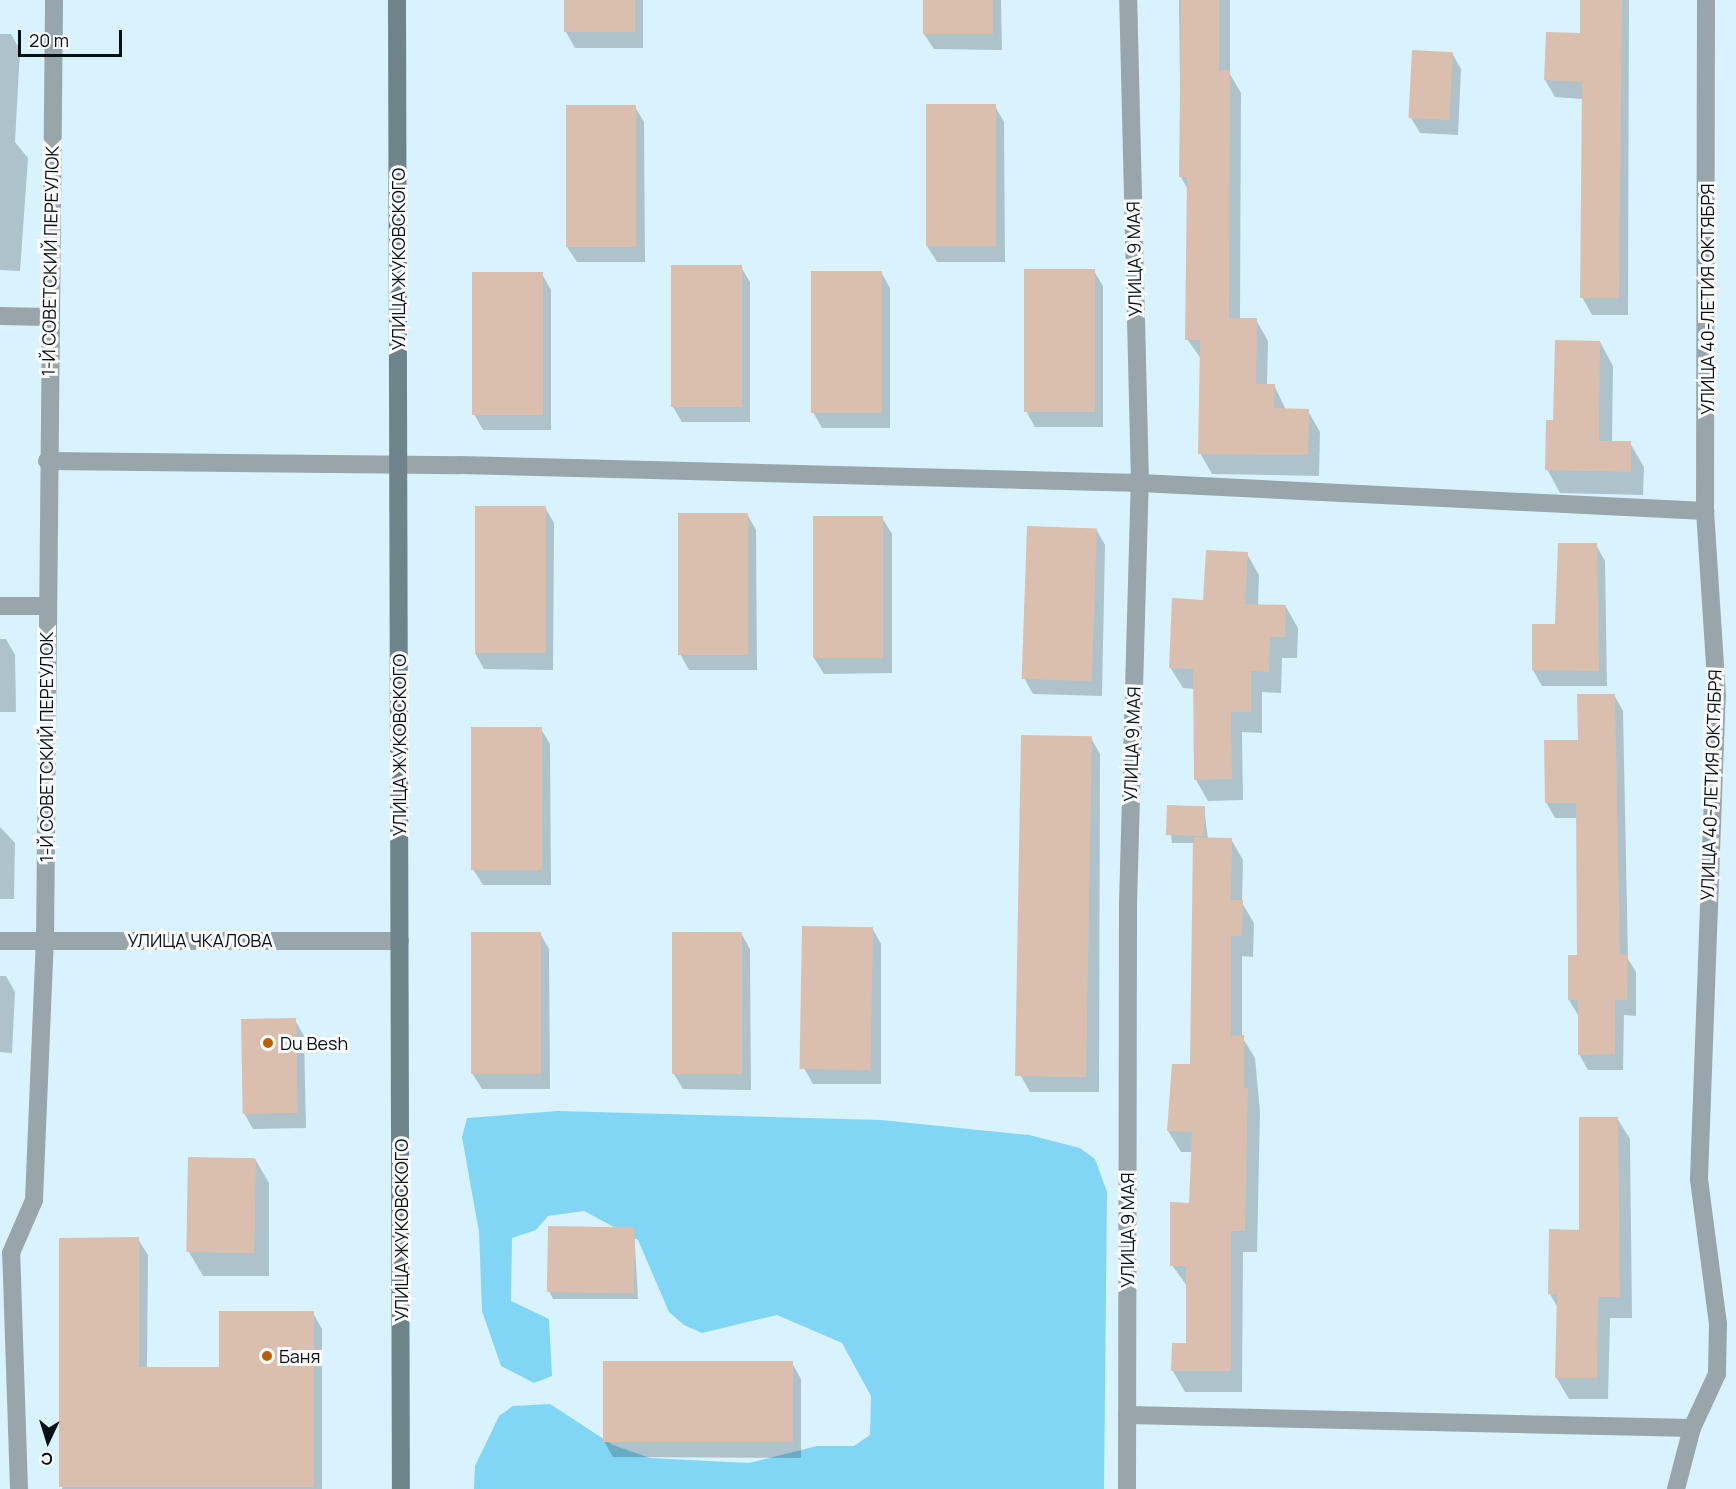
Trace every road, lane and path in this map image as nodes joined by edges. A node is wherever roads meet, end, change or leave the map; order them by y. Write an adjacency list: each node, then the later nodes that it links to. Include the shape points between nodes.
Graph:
1 (54, 0): 6 (street, 1-Й СОВЕТСКИЙ ПЕРЕУЛОК)
2 (397, 0): 8 (street, УЛИЦА ЖУКОВСКОГО)
3 (1128, 0): 9 (street, УЛИЦА 9 МАЯ)
4 (1706, 0): 10 (street, УЛИЦА 40-ЛЕТИЯ ОКТЯБРЯ)
5 (0, 316): 6 (street)
6 (48, 317): 7 (street, 1-Й СОВЕТСКИЙ ПЕРЕУЛОК)
7 (47, 461): 8 (street); 12 (street, 1-Й СОВЕТСКИЙ ПЕРЕУЛОК)
8 (398, 464): 9 (street); 15 (street, УЛИЦА ЖУКОВСКОГО)
9 (1140, 483): 10 (street); 17 (street, УЛИЦА 9 МАЯ, via 1128,904)
10 (1704, 511): 18 (street, УЛИЦА 40-ЛЕТИЯ ОКТЯБРЯ, via 1717,696 1699,1179 1718,1324 1717,1374)
11 (0, 606): 12 (street)
12 (46, 606): 14 (street, 1-Й СОВЕТСКИЙ ПЕРЕУЛОК)
13 (0, 941): 14 (street, УЛИЦА ЧКАЛОВА)
14 (45, 941): 15 (street, УЛИЦА ЧКАЛОВА); 16 (street, 1-Й СОВЕТСКИЙ ПЕРЕУЛОК, via 34,1200)
15 (399, 941): 20 (street, УЛИЦА ЖУКОВСКОГО)
16 (5, 1253): 19 (street, 1-Й СОВЕТСКИЙ ПЕРЕУЛОК)
17 (1127, 1415): 18 (street); 21 (street, УЛИЦА 9 МАЯ)
18 (1692, 1428): 22 (street, УЛИЦА 40-ЛЕТИЯ ОКТЯБРЯ)
19 (19, 1489)
20 (401, 1489)
21 (1127, 1489)
22 (1676, 1489)

